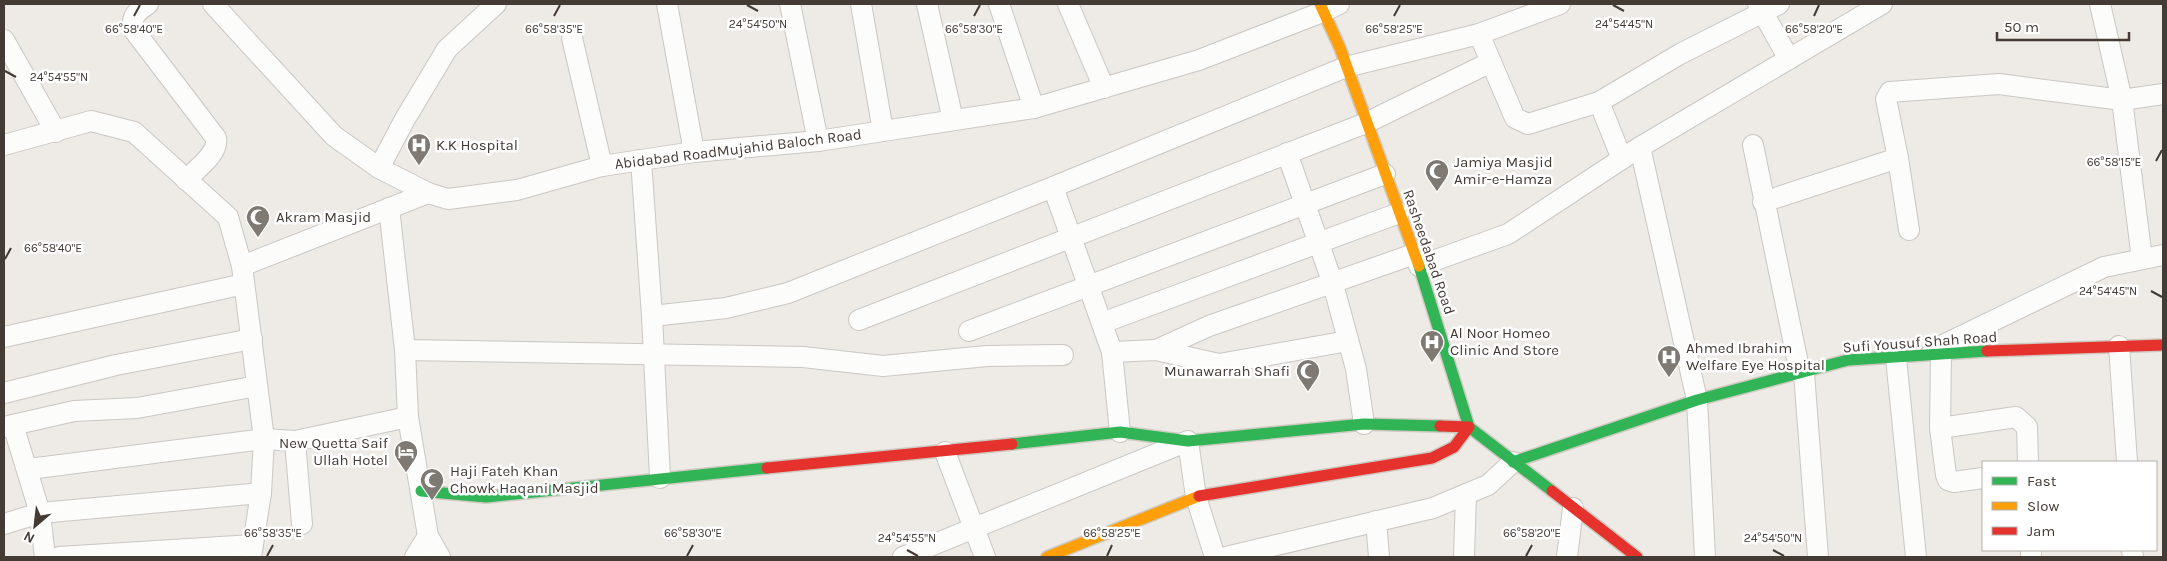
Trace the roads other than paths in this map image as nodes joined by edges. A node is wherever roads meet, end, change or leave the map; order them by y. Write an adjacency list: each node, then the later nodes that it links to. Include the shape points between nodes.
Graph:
1 (148, 4): 42 (street, via 136,12 132,20 133,29 216,138 214,151)
2 (213, 4): 40 (street, Abidabad RoadMujahid Baloch Road, via 334,136)
3 (496, 4): 40 (street, via 447,49)
4 (667, 4): 34 (street)
5 (790, 4): 30 (street)
6 (861, 4): 28 (street)
7 (927, 4): 26 (street)
8 (1000, 4): 25 (street)
9 (1068, 4): 21 (street)
10 (1560, 4): 15 (street)
11 (1882, 4): 18 (street)
12 (2100, 4): 23 (street)
13 (1328, 6): 20 (street, Rasheedabad Road); 21 (street, Abidabad RoadMujahid Baloch Road, via 1199,60)
14 (1766, 7): 18 (street); 24 (street)
15 (1480, 34): 19 (street); 20 (street)
16 (572, 38): 39 (street)
17 (4, 40): 29 (street)
18 (1789, 59): 33 (street)
19 (1491, 62): 24 (street, via 1515,118 1521,122 1528,124); 27 (street)
20 (1346, 67): 27 (street, Rasheedabad Road); 43 (street)
21 (1104, 88): 25 (street, Abidabad RoadMujahid Baloch Road)
22 (2163, 94): 23 (street)
23 (2122, 100): 36 (street, via 1999,84 1890,92 1886,99); 53 (street)
24 (1599, 102): 37 (street)
25 (1034, 108): 26 (street, Abidabad RoadMujahid Baloch Road)
26 (953, 120): 28 (street, Abidabad RoadMujahid Baloch Road)
27 (1366, 123): 35 (street); 41 (street, Rasheedabad Road)
28 (883, 131): 30 (street, Abidabad RoadMujahid Baloch Road)
29 (56, 132): 32 (street); 42 (street, via 91,121 134,132)
30 (818, 142): 34 (street, Abidabad RoadMujahid Baloch Road)
31 (1753, 145): 45 (street)
32 (4, 146)
33 (1640, 147): 37 (street); 77 (street)
34 (694, 152): 38 (street, Abidabad RoadMujahid Baloch Road)
35 (1287, 153): 46 (street); 50 (street)
36 (1898, 158): 45 (street); 49 (street)
37 (1622, 159): 54 (street, via 1508,234)
38 (641, 160): 39 (street, Abidabad RoadMujahid Baloch Road); 58 (street)
39 (602, 166): 44 (street, Abidabad RoadMujahid Baloch Road, via 516,190 448,199)
40 (379, 168): 44 (street, Abidabad RoadMujahid Baloch Road)
41 (1386, 174): 46 (street); 48 (street, Rasheedabad Road)
42 (186, 180): 55 (street, via 228,217)
43 (1054, 187): 50 (street); 58 (street, via 788,293 726,308)
44 (428, 193): 47 (street)
45 (1763, 202): 74 (street)
46 (1306, 205): 51 (street); 57 (street)
47 (389, 208): 55 (street); 67 (street)
48 (1399, 213): 51 (street); 54 (street, Rasheedabad Road)
49 (1909, 230)
50 (1071, 236): 57 (street); 59 (street)
51 (1320, 244): 56 (street); 60 (street)
52 (2163, 255): 53 (street)
53 (2142, 258): 70 (street, via 2104,267)
54 (1417, 260): 56 (street); 81 (street, Rasheedabad Road)
55 (243, 275): 62 (street); 63 (street)
56 (1333, 284): 64 (street); 68 (street, via 1209,326)
57 (1088, 285): 60 (street); 61 (street)
58 (652, 316): 71 (street)
59 (859, 320)
60 (1102, 323): 69 (street)
61 (969, 331)
62 (4, 337)
63 (252, 340): 75 (street); 76 (street, via 116,365)
64 (1348, 341): 68 (street, via 1219,364); 79 (street, via 1356,369)
65 (2163, 345): 66 (street, Sufi Yousuf Shah Road)
66 (2119, 346): 70 (street, Sufi Yousuf Shah Road); 89 (street)
67 (405, 350): 71 (street); 78 (street)
68 (1156, 350): 69 (street)
69 (1112, 352): 83 (street)
70 (1932, 354): 73 (street, Sufi Yousuf Shah Road); 82 (street)
71 (654, 355): 72 (street, via 803,357 883,366 988,356); 92 (street)
72 (1063, 355)
73 (1896, 358): 74 (street, Sufi Yousuf Shah Road, via 1848,360); 120 (street)
74 (1802, 373): 77 (street, Sufi Yousuf Shah Road); 119 (street)
75 (258, 386): 80 (street, via 137,408 74,411); 84 (street)
76 (4, 393)
77 (1696, 400): 90 (street, Sufi Yousuf Shah Road); 118 (street)
78 (408, 417): 85 (street); 94 (street)
79 (1364, 424): 81 (street); 86 (street)
80 (9, 426): 91 (street)
81 (1469, 427): 90 (street); 97 (street, via 1460,443 1449,452 1432,458)
82 (1940, 428): 88 (street, via 2016,417 2027,427); 93 (street, via 1948,480)
83 (1120, 432): 86 (street); 87 (street)
84 (264, 439): 85 (street); 91 (street); 95 (street)
85 (295, 441): 102 (street)
86 (1188, 441): 97 (street); 103 (street)
87 (945, 452): 92 (street); 103 (street)
88 (2028, 461)
89 (2127, 461)
90 (1513, 462): 96 (street, via 1488,485); 98 (street)
91 (29, 469): 99 (street)
92 (660, 478): 94 (street, via 486,497)
93 (1982, 478)
94 (421, 491): 104 (street)
95 (261, 493): 99 (street); 105 (street)
96 (1466, 494): 100 (street, via 1433,508); 115 (street)
97 (1196, 497): 112 (street); 113 (street)
98 (1573, 508): 116 (street); 117 (street)
99 (40, 513): 101 (street); 106 (street)
100 (1376, 521): 113 (street); 114 (street)
101 (4, 524)
102 (302, 524)
103 (974, 529): 110 (street); 111 (street)
104 (428, 536): 108 (street); 109 (street)
105 (252, 551): 107 (street)
106 (45, 557)
107 (59, 557)
108 (415, 557)
109 (440, 557)
110 (903, 557)
111 (985, 557)
112 (1047, 557)
113 (1226, 557)
114 (1379, 557)
115 (1464, 557)
116 (1567, 557)
117 (1637, 557)
118 (1705, 557)
119 (1818, 557)
120 (1916, 557)

